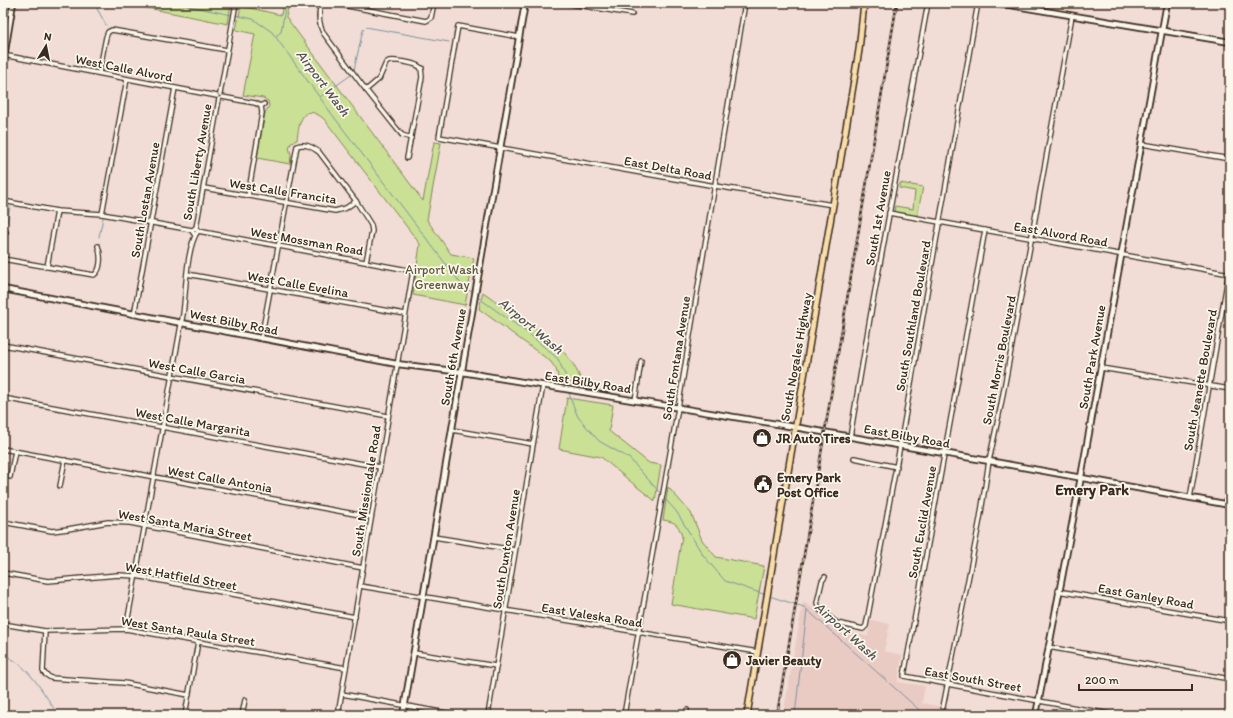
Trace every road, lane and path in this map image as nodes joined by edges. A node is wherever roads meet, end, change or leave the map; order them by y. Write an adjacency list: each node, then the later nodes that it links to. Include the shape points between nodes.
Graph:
1 (4, 3): 15 (street)
2 (13, 3): 22 (street)
3 (236, 3): 21 (street, South Liberty Avenue)
4 (320, 3): 27 (street, via 321,30)
5 (332, 3): 6 (street, via 423,21 429,20 432,16)
6 (434, 3)
7 (525, 3): 19 (street, South 6th Avenue)
8 (566, 3): 16 (street)
9 (745, 3): 34 (street, South Fontana Avenue)
10 (864, 3): 40 (main road, South Nogales Highway, via 859,50)
11 (928, 3): 42 (street, South 1st Avenue)
12 (978, 3): 45 (street, South Southland Boulevard)
13 (998, 3): 17 (street)
14 (1167, 3): 18 (street, South Park Avenue)
15 (3, 8)
16 (632, 14)
17 (1072, 16): 18 (street); 50 (street, South Morris Boulevard)
18 (1162, 31): 20 (street); 30 (street, South Park Avenue)
19 (519, 37): 31 (street, South 6th Avenue); 31 (street, East Delta Road, via 458,26 439,137)
20 (1230, 42)
21 (227, 50): 24 (street, via 109,29); 28 (street, South Liberty Avenue)
22 (4, 56): 23 (street); 24 (street, West Calle Alvord)
23 (3, 63)
24 (99, 74): 25 (street, West Calle Alvord)
25 (127, 79): 26 (street, West Calle Alvord); 43 (street)
26 (175, 88): 28 (street, West Calle Alvord); 44 (street, South Lostan Avenue)
27 (366, 90): 29 (street, via 402,135); 29 (street, via 379,79 389,61 418,65 422,68)
28 (219, 96): 35 (street, South Liberty Avenue); 36 (street, West Calle Alvord, via 262,105)
29 (411, 138): 32 (street)
30 (1142, 144): 33 (street); 53 (street, South Park Avenue)
31 (500, 149): 34 (street, East Delta Road); 71 (street, South 6th Avenue)
32 (407, 158)
33 (1230, 159)
34 (715, 186): 40 (street, East Delta Road); 78 (street, South Fontana Avenue)
35 (204, 188): 36 (street, West Calle Francita); 47 (street, South Liberty Avenue)
36 (248, 196): 39 (street, West Calle Francita)
37 (3, 201): 41 (street, West Mossman Road)
38 (356, 201): 39 (street, West Calle Francita, via 335,212); 39 (street, via 319,152 310,146 302,145 295,146); 55 (street, via 372,231)
39 (286, 203): 52 (street)
40 (833, 205): 81 (main road, South Nogales Highway)
41 (57, 210): 43 (street, West Mossman Road); 57 (street)
42 (889, 213): 45 (street, East Alvord Road); 83 (street, South 1st Avenue)
43 (102, 214): 44 (street, West Mossman Road)
44 (151, 222): 47 (street, West Mossman Road); 64 (street, South Lostan Avenue)
45 (940, 222): 46 (street, East Alvord Road); 85 (street, South Southland Boulevard)
46 (985, 230): 50 (street, East Alvord Road); 88 (street, South Euclid Avenue)
47 (195, 231): 52 (street, West Mossman Road); 60 (street, South Liberty Avenue)
48 (6, 232): 49 (street)
49 (3, 236)
50 (1032, 238): 53 (street, East Alvord Road); 91 (street, South Morris Boulevard)
51 (98, 246): 57 (street, via 101,254 96,275)
52 (278, 246): 55 (street, West Mossman Road); 62 (street)
53 (1122, 254): 59 (street, East Alvord Road); 70 (street, South Park Avenue)
54 (3, 259): 57 (street)
55 (366, 262): 58 (street, West Mossman Road)
56 (1230, 265): 59 (street, South Jeanette Boulevard)
57 (47, 267)
58 (412, 271): 63 (street, South Missiondale Road)
59 (1229, 273): 74 (street, South Jeanette Boulevard)
60 (187, 274): 62 (street, West Calle Evelina); 65 (street, South Liberty Avenue)
61 (3, 289): 64 (street, West Bilby Road)
62 (270, 290): 63 (street, West Calle Evelina); 66 (street)
63 (405, 314): 69 (street, South Missiondale Road)
64 (134, 315): 65 (street, West Bilby Road)
65 (181, 324): 66 (street, West Bilby Road); 72 (street, South Liberty Avenue)
66 (261, 339): 69 (street, West Bilby Road)
67 (3, 345): 72 (street, West Calle Garcia)
68 (642, 361): 77 (street)
69 (397, 364): 71 (street, West Bilby Road); 79 (street, South Missiondale Road)
70 (1101, 368): 74 (street); 96 (street, South Park Avenue)
71 (462, 372): 73 (street, East Bilby Road); 82 (street, South 6th Avenue)
72 (172, 376): 79 (street, West Calle Garcia); 80 (street, South Liberty Avenue)
73 (543, 385): 77 (street, East Bilby Road); 84 (street, South Dunton Avenue)
74 (1210, 385): 75 (street); 98 (street, South Jeanette Boulevard)
75 (1230, 389)
76 (3, 398): 80 (street, West Calle Margarita)
77 (636, 401): 78 (street, East Bilby Road)
78 (678, 408): 81 (street, East Bilby Road); 118 (street, South Fontana Avenue)
79 (388, 416): 93 (street, South Missiondale Road)
80 (163, 427): 93 (street, West Calle Margarita); 95 (street, South Liberty Avenue)
81 (796, 428): 83 (street, East Bilby Road); 121 (main road, South Nogales Highway)
82 (452, 430): 84 (street); 103 (street, South 6th Avenue)
83 (850, 437): 85 (street, East Bilby Road)
84 (533, 444): 104 (street, South Dunton Avenue)
85 (900, 446): 88 (street, East Bilby Road); 92 (street, South Southland Boulevard)
86 (3, 449): 87 (street, West Calle Antonia)
87 (15, 451): 90 (street, West Calle Antonia); 94 (street)
88 (944, 453): 91 (street, East Bilby Road); 125 (street, South Euclid Avenue)
89 (854, 458): 92 (street)
90 (65, 460): 95 (street, West Calle Antonia); 97 (street)
91 (989, 461): 96 (street, East Bilby Road); 127 (street, South Morris Boulevard)
92 (897, 466): 108 (street, South Southland Boulevard, via 866,626 862,629 837,623 820,610 818,605)
93 (380, 467): 100 (street, South Missiondale Road)
94 (10, 477)
95 (154, 478): 100 (street, West Calle Antonia); 102 (street, South Liberty Avenue)
96 (1081, 478): 98 (street, East Bilby Road); 110 (street, South Park Avenue)
97 (60, 486)
98 (1190, 498): 99 (street, East Bilby Road)
99 (1230, 505)
100 (372, 517): 105 (street, South Missiondale Road)
101 (3, 522): 102 (street, West Santa Maria Street, via 52,531 108,522)
102 (144, 526): 105 (street, West Santa Maria Street); 107 (street, South Liberty Avenue)
103 (434, 537): 104 (street); 111 (street, South 6th Avenue)
104 (515, 550): 112 (street, South Dunton Avenue)
105 (363, 568): 109 (street, South Missiondale Road)
106 (3, 573): 107 (street, West Hatfield Street, via 48,581 118,575)
107 (136, 576): 113 (street, West Hatfield Street); 116 (street, South Liberty Avenue)
108 (825, 577)
109 (360, 586): 111 (street, East Valeska Road); 113 (street, South Missiondale Road)
110 (1058, 591): 114 (street, East Ganley Road); 120 (street, South Park Avenue)
111 (424, 597): 112 (street, East Valeska Road); 122 (street, South 6th Avenue)
112 (506, 610): 118 (street, East Valeska Road); 123 (street, South Dunton Avenue)
113 (355, 617): 124 (street, South Missiondale Road)
114 (1230, 621)
115 (3, 624): 117 (street, West Santa Paula Street)
116 (126, 629): 117 (street, West Santa Paula Street); 119 (street, West Santa Paula Street)
117 (45, 632): 129 (street, via 43,668 50,678 124,683)
118 (638, 632): 121 (street, East Valeska Road); 141 (street, South Fontana Avenue)
119 (198, 642): 124 (street, West Santa Paula Street); 129 (street)
120 (1048, 648): 126 (street); 131 (street, South Park Avenue)
121 (758, 652): 143 (main road, South Nogales Highway)
122 (414, 653): 123 (street); 132 (street, South 6th Avenue)
123 (496, 666): 140 (street, South Dunton Avenue)
124 (346, 668): 128 (street, South Missiondale Road)
125 (904, 676): 127 (street, East South Street)
126 (1230, 679)
127 (948, 684): 131 (street, East South Street); 133 (street, South Morris Boulevard)
128 (342, 694): 132 (street); 137 (street, South Missiondale Road)
129 (189, 695): 135 (street)
130 (245, 700): 136 (street)
131 (1038, 701): 144 (street, South Park Avenue); 145 (street, East South Street)
132 (404, 706): 138 (street, South 6th Avenue); 139 (street)
133 (944, 707)
134 (687, 710): 142 (street)
135 (185, 715)
136 (242, 715)
137 (338, 715)
138 (403, 715)
139 (457, 715)
140 (488, 715)
141 (624, 715)
142 (686, 715)
143 (747, 715)
144 (1036, 715)
145 (1115, 715)

